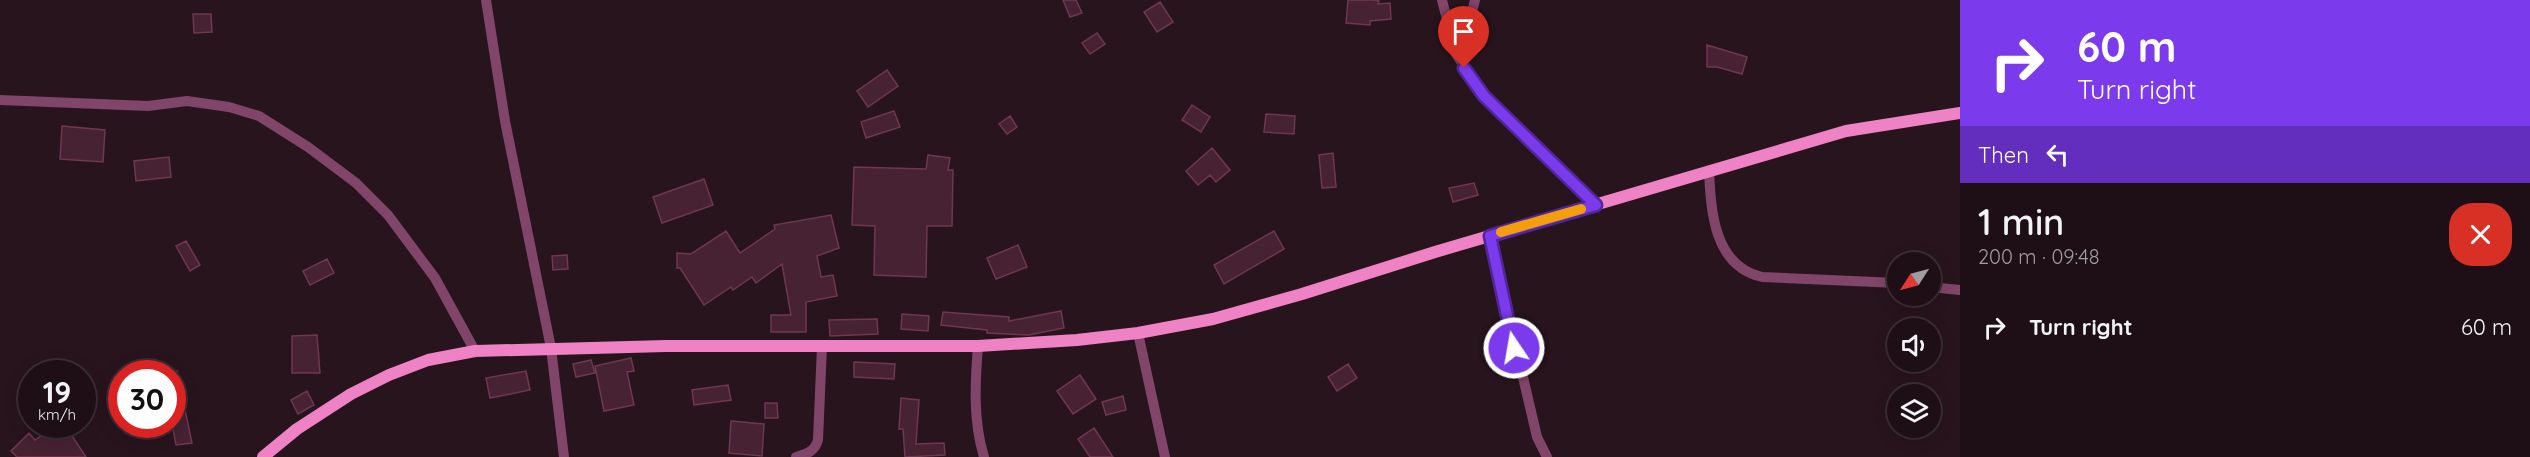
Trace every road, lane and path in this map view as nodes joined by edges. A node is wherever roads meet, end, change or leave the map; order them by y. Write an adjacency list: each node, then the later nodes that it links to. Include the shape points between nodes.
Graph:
1 (486, 0): 16 (street, via 505,121)
2 (1442, 0): 4 (street)
3 (1475, 0): 4 (street, via 1465,39)
4 (1456, 54): 8 (street, via 1484,96)
5 (0, 100): 17 (street, via 148,106 187,101 259,116 356,183 388,215 435,278)
6 (1960, 113): 7 (main road, via 1846,130)
7 (1709, 171): 8 (main road); 10 (street, via 1711,214 1723,247 1747,274)
8 (1596, 205): 9 (main road)
9 (1490, 236): 13 (main road, via 1224,315); 23 (street, via 1514,348 1537,436)
10 (1887, 283)
11 (1941, 288): 12 (street)
12 (1960, 290)
13 (1138, 333): 15 (main road); 22 (street)
14 (822, 346): 15 (main road); 16 (main road); 20 (street, via 818,440 816,447)
15 (978, 346): 21 (street, via 974,391)
16 (551, 348): 17 (main road); 19 (street)
17 (475, 351): 18 (main road, via 428,360 370,384 297,429)
18 (263, 457)
19 (564, 457)
20 (796, 457)
21 (984, 457)
22 (1165, 457)
23 (1547, 457)

